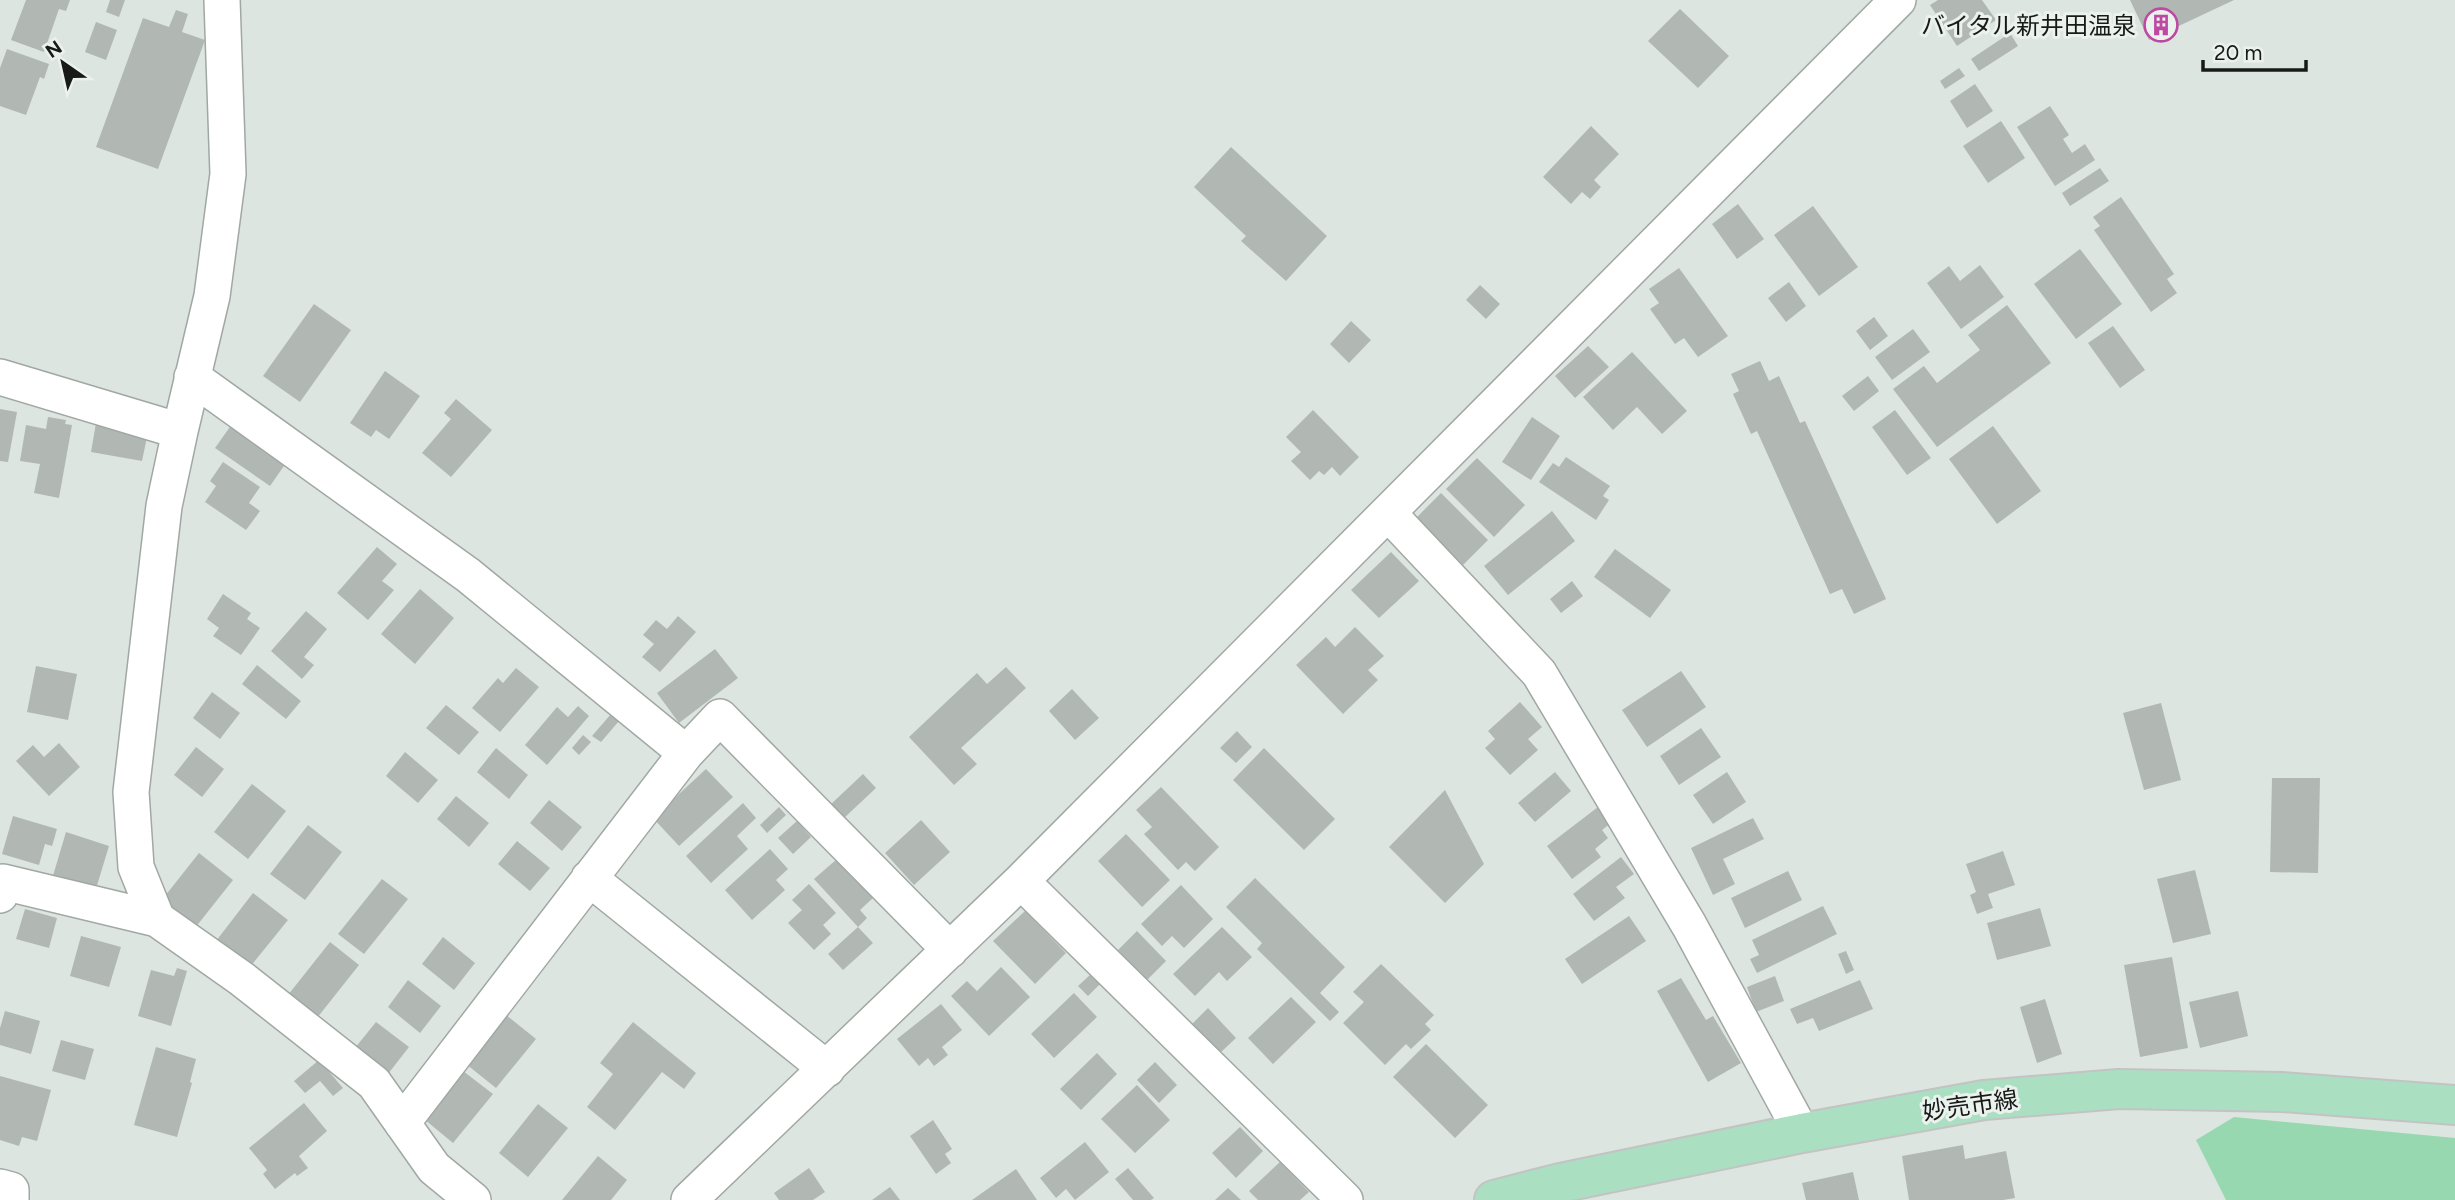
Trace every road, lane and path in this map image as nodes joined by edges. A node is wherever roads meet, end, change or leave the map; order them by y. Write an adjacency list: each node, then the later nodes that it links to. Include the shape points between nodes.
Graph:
1 (222, 0): 4 (street, via 228,174 212,296)
2 (1898, 0): 6 (street)
3 (0, 377): 5 (street)
4 (192, 377): 5 (street); 7 (street, via 468,575)
5 (180, 430): 11 (street, via 164,506 131,792 136,867)
6 (1388, 513): 9 (street); 16 (street, via 1539,673 1689,925)
7 (686, 753): 8 (street); 12 (street, via 720,717)
8 (589, 878): 13 (street); 15 (street)
9 (1021, 881): 12 (street); 21 (street)
10 (0, 895): 11 (street, via 3,882)
11 (157, 919): 15 (street, via 243,979 374,1083)
12 (950, 950): 13 (street)
13 (827, 1069): 20 (street)
14 (2455, 1105): 16 (main road, 妙売市線, via 2282,1092 2119,1089 1984,1100)
15 (402, 1123): 19 (street, via 434,1168)
16 (1802, 1133): 22 (main road, 妙売市線)
17 (0, 1187): 18 (street, via 10,1190)
18 (11, 1200)
19 (473, 1200)
20 (689, 1200)
21 (1345, 1200)
22 (1494, 1200)

